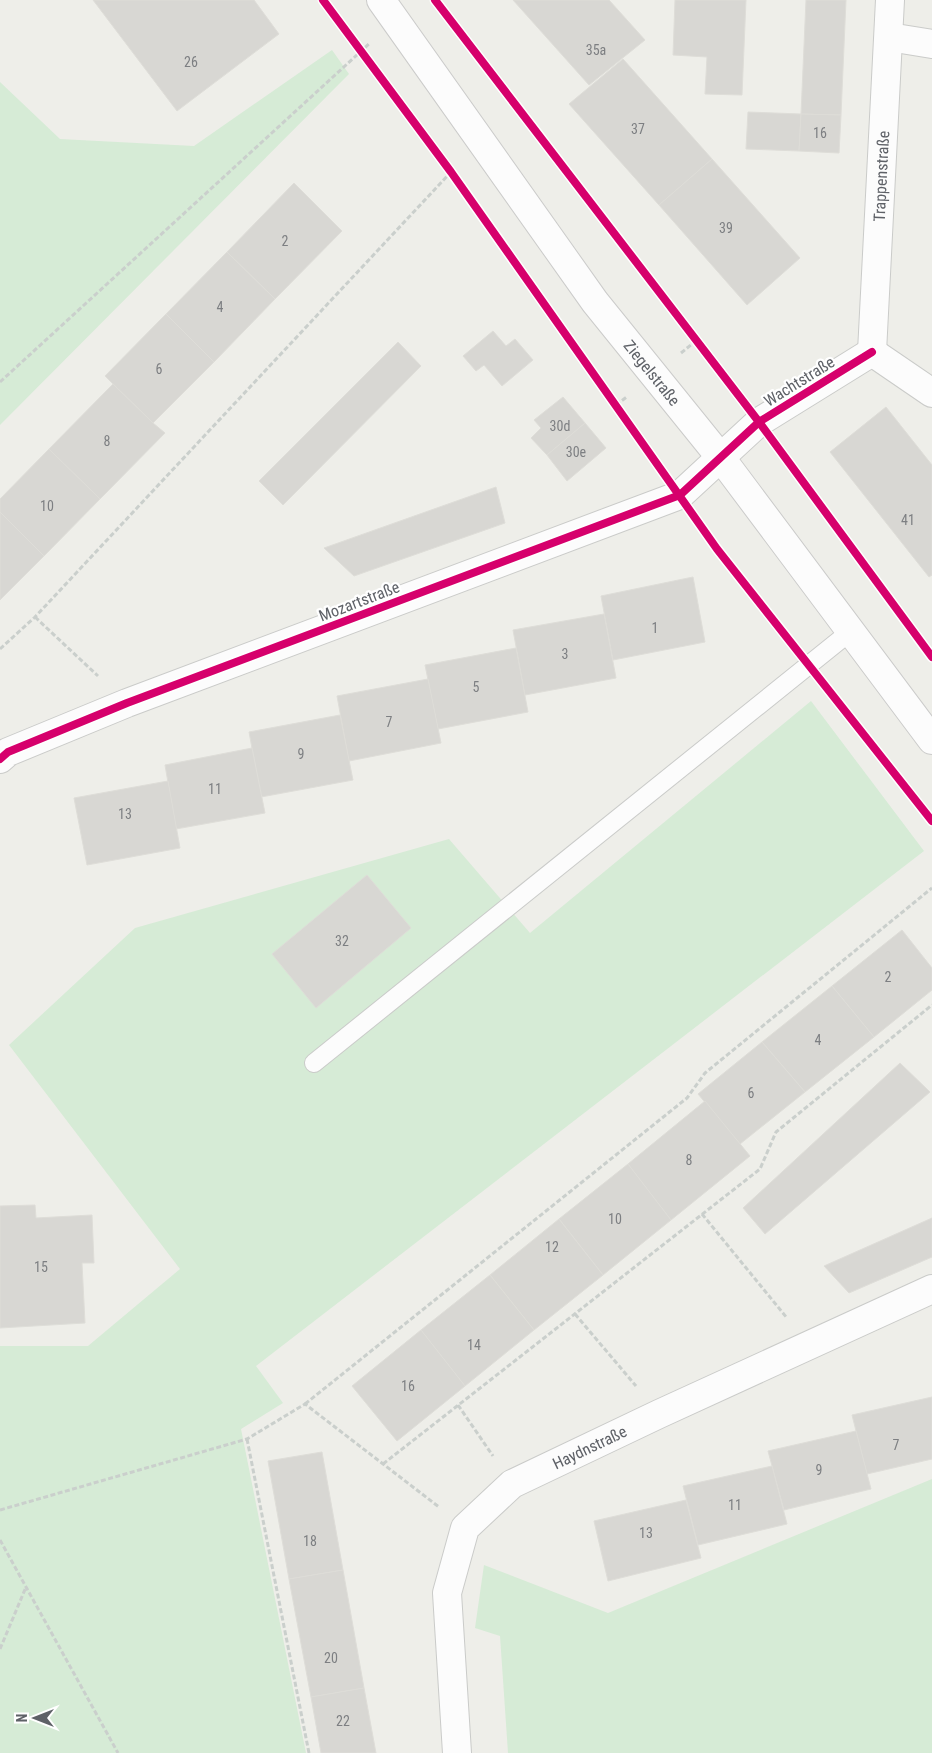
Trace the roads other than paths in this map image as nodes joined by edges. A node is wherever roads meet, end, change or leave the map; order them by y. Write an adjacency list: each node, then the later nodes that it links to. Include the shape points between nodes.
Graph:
1 (890, 0): 3 (street, Trappenstraße)
2 (388, 9): 7 (street, Ziegelstraße, via 595,302)
3 (889, 37): 4 (street); 5 (street, Trappenstraße)
4 (932, 44)
5 (872, 352): 6 (street); 7 (street, Wachtstraße, via 759,422)
6 (932, 393)
7 (720, 458): 8 (street, Ziegelstraße); 10 (street, Mozartstraße, via 680,495 127,703 8,752)
8 (851, 631): 9 (street, Ziegelstraße); 11 (lane)
9 (932, 740)
10 (0, 760)
11 (314, 1063)
12 (932, 1289): 13 (street, Haydnstraße, via 512,1484 465,1528 446,1593)
13 (457, 1753)

